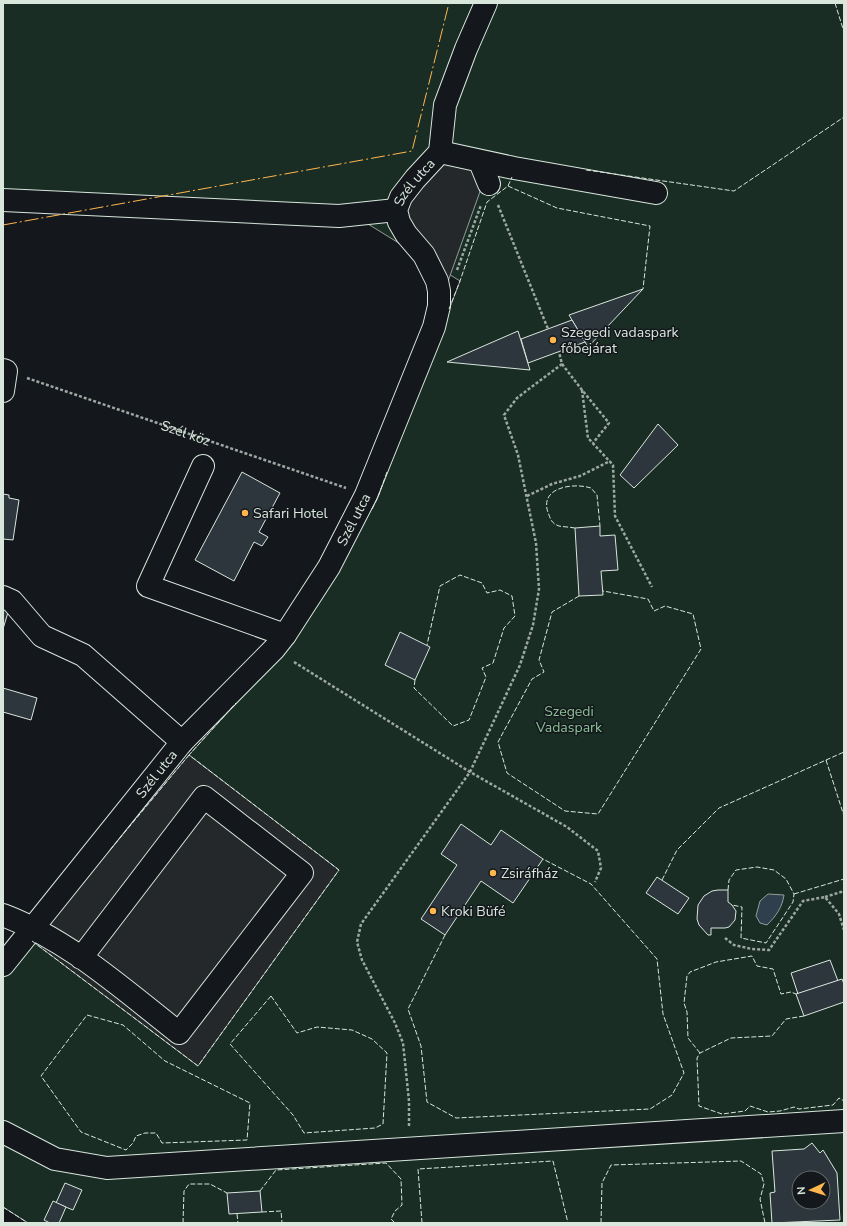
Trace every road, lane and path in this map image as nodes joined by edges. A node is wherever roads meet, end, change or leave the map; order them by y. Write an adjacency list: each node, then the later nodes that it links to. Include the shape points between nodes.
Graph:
1 (486, 3): 2 (street, Szél utca, via 445,105)
2 (440, 152): 3 (street); 7 (street, Szél utca, via 401,197)
3 (480, 162): 4 (street); 5 (street)
4 (489, 184): 8 (path); 9 (path)
5 (656, 193)
6 (3, 200): 7 (street, via 339,216)
7 (396, 210): 17 (street, Szél utca, via 406,234 424,255 437,280 439,306 434,327)
8 (457, 270)
9 (548, 329)
10 (558, 352): 11 (path)
11 (562, 364): 13 (path); 18 (path, via 517,398 504,415 518,455)
12 (4, 377): 17 (path, Szél köz)
13 (582, 390): 14 (path, via 588,438); 14 (path, via 609,423)
14 (593, 443): 15 (path)
15 (610, 462): 18 (path); 19 (path, via 613,465 616,516)
16 (203, 466): 21 (street, via 148,586)
17 (366, 495): 21 (street, Szél utca, via 329,567)
18 (527, 496): 23 (path, via 536,542 539,588 533,625 520,665)
19 (652, 587)
20 (3, 597): 22 (street, via 12,601 42,636 83,655)
21 (280, 642): 22 (street, Szél utca); 23 (path)
22 (182, 742): 28 (street, Szél utca)
23 (470, 772): 24 (path, via 567,827 598,851 601,868); 35 (path, via 361,924 357,942 362,960 403,1043 409,1101)
24 (595, 882)
25 (844, 891): 26 (path)
26 (825, 897): 29 (path, via 839,914); 30 (path, via 803,902 769,950 734,945)
27 (3, 915): 28 (street)
28 (33, 928): 31 (street); 32 (street, Szél utca)
29 (844, 930)
30 (725, 938)
31 (82, 958): 31 (street, via 179,1033 302,873 204,797)
32 (3, 965)
33 (844, 1121): 35 (street)
34 (3, 1132): 35 (street, via 55,1159 107,1168)
35 (408, 1149)

